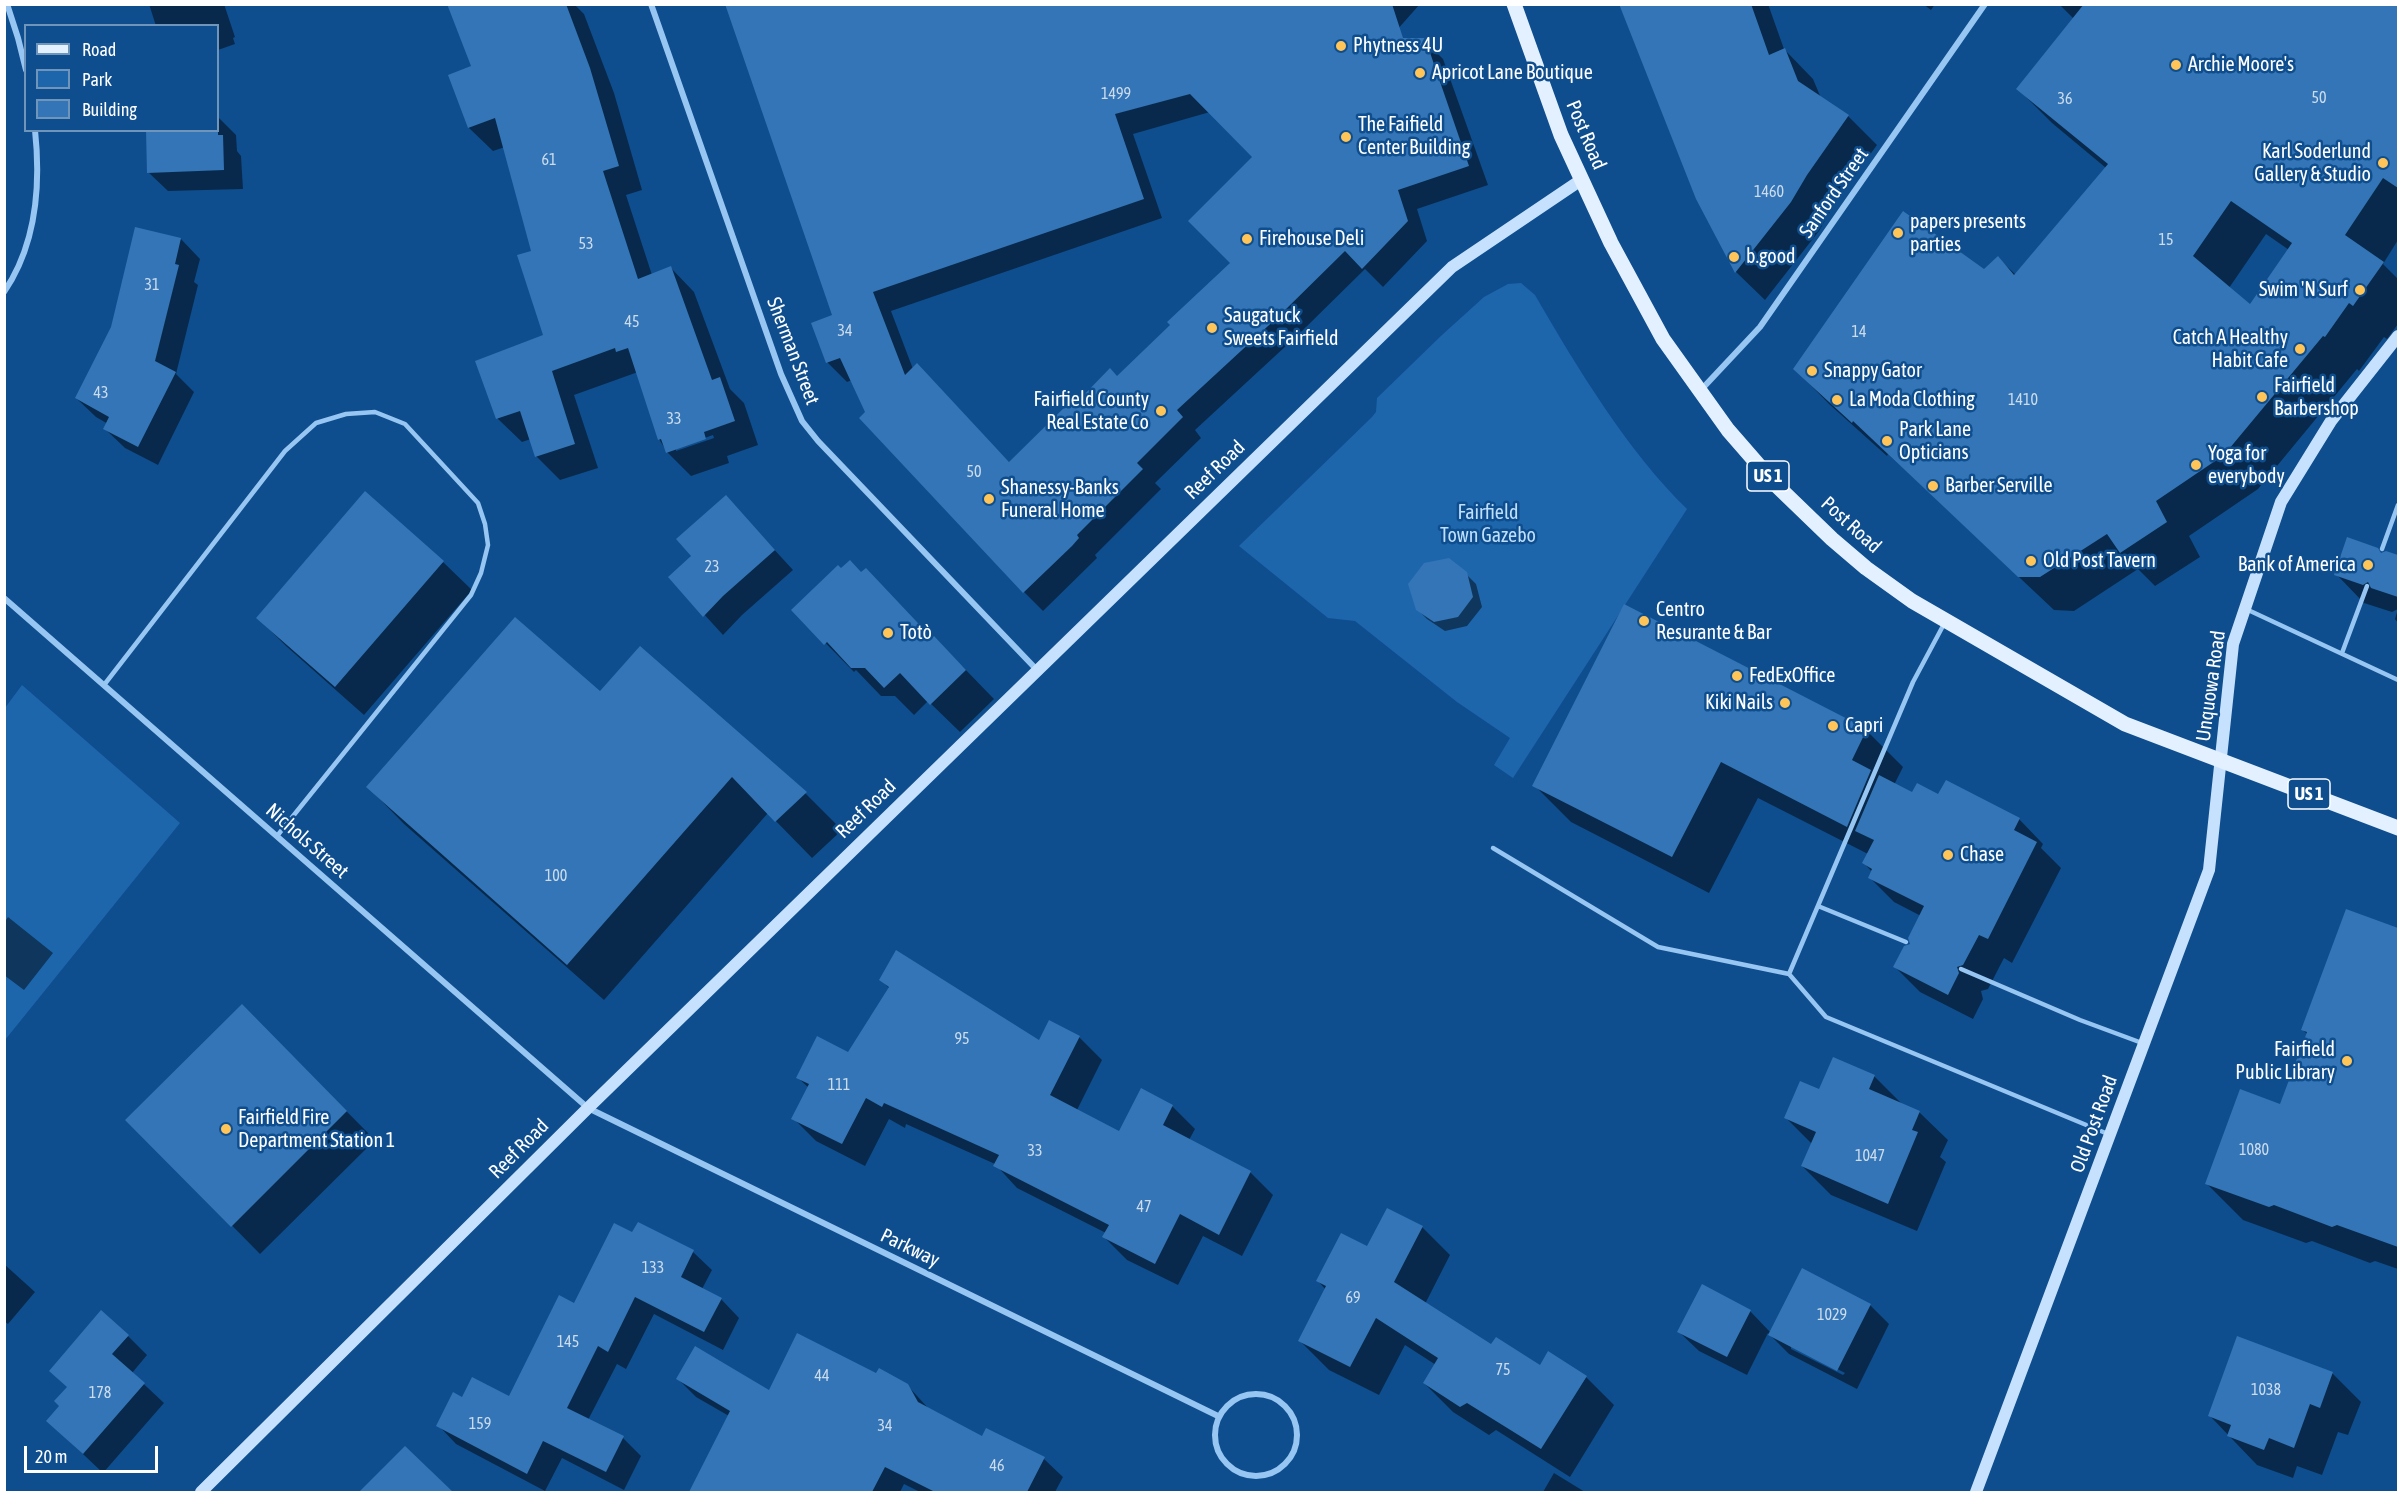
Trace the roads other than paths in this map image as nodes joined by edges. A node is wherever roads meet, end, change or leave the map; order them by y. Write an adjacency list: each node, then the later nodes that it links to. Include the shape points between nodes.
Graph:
1 (7, 4): 5 (street)
2 (651, 4): 18 (street, Sherman Street, via 781,374 802,421)
3 (1514, 4): 7 (main road, Post Road / US 1)
4 (1985, 4): 10 (street, Sanford Street, via 1760,327)
5 (24, 62)
6 (35, 132): 8 (street, via 37,197 28,243)
7 (1581, 180): 10 (main road, Post Road / US 1, via 1663,339); 18 (street, Reef Road, via 1452,267)
8 (4, 292)
9 (2398, 336): 15 (street, Unquowa Road, via 2331,421 2281,502)
10 (1700, 392): 16 (main road, Post Road / US 1, via 1775,484 1832,539 1912,601)
11 (2398, 505): 12 (lane)
12 (2382, 549)
13 (2367, 586): 17 (lane)
14 (4, 598): 20 (street, Nichols Street)
15 (2245, 609): 17 (lane); 21 (street, Unquowa Road, via 2233,644)
16 (1945, 620): 21 (main road, Post Road / US 1, via 2125,724); 25 (lane, via 1913,682)
17 (2342, 653): 19 (lane)
18 (1036, 670): 30 (street, Reef Road)
19 (2398, 680)
20 (104, 685): 23 (street, Nichols Street); 23 (lane, via 285,451 316,423 346,414 375,412 405,424 478,503 488,545 481,573 471,595)
21 (2219, 761): 22 (main road, Post Road / US 1); 29 (street, Old Post Road, via 2209,870)
22 (2398, 828)
23 (277, 836): 30 (street, Nichols Street)
24 (1493, 848): 28 (lane, via 1658,947)
25 (1818, 906): 26 (lane); 28 (lane)
26 (1906, 942)
27 (1961, 969): 29 (lane)
28 (1789, 974): 31 (lane, via 1826,1017)
29 (2144, 1044): 31 (street, Old Post Road)
30 (588, 1108): 32 (street, Parkway); 33 (street, Reef Road)
31 (2110, 1135): 34 (street, Old Post Road)
32 (1218, 1416): 32 (street, via 1238,1397 1251,1393 1272,1396 1288,1408 1295,1421 1295,1448 1289,1461 1266,1475 1240,1473 1228,1466 1215,1443)
33 (201, 1492)
34 (1976, 1492)

